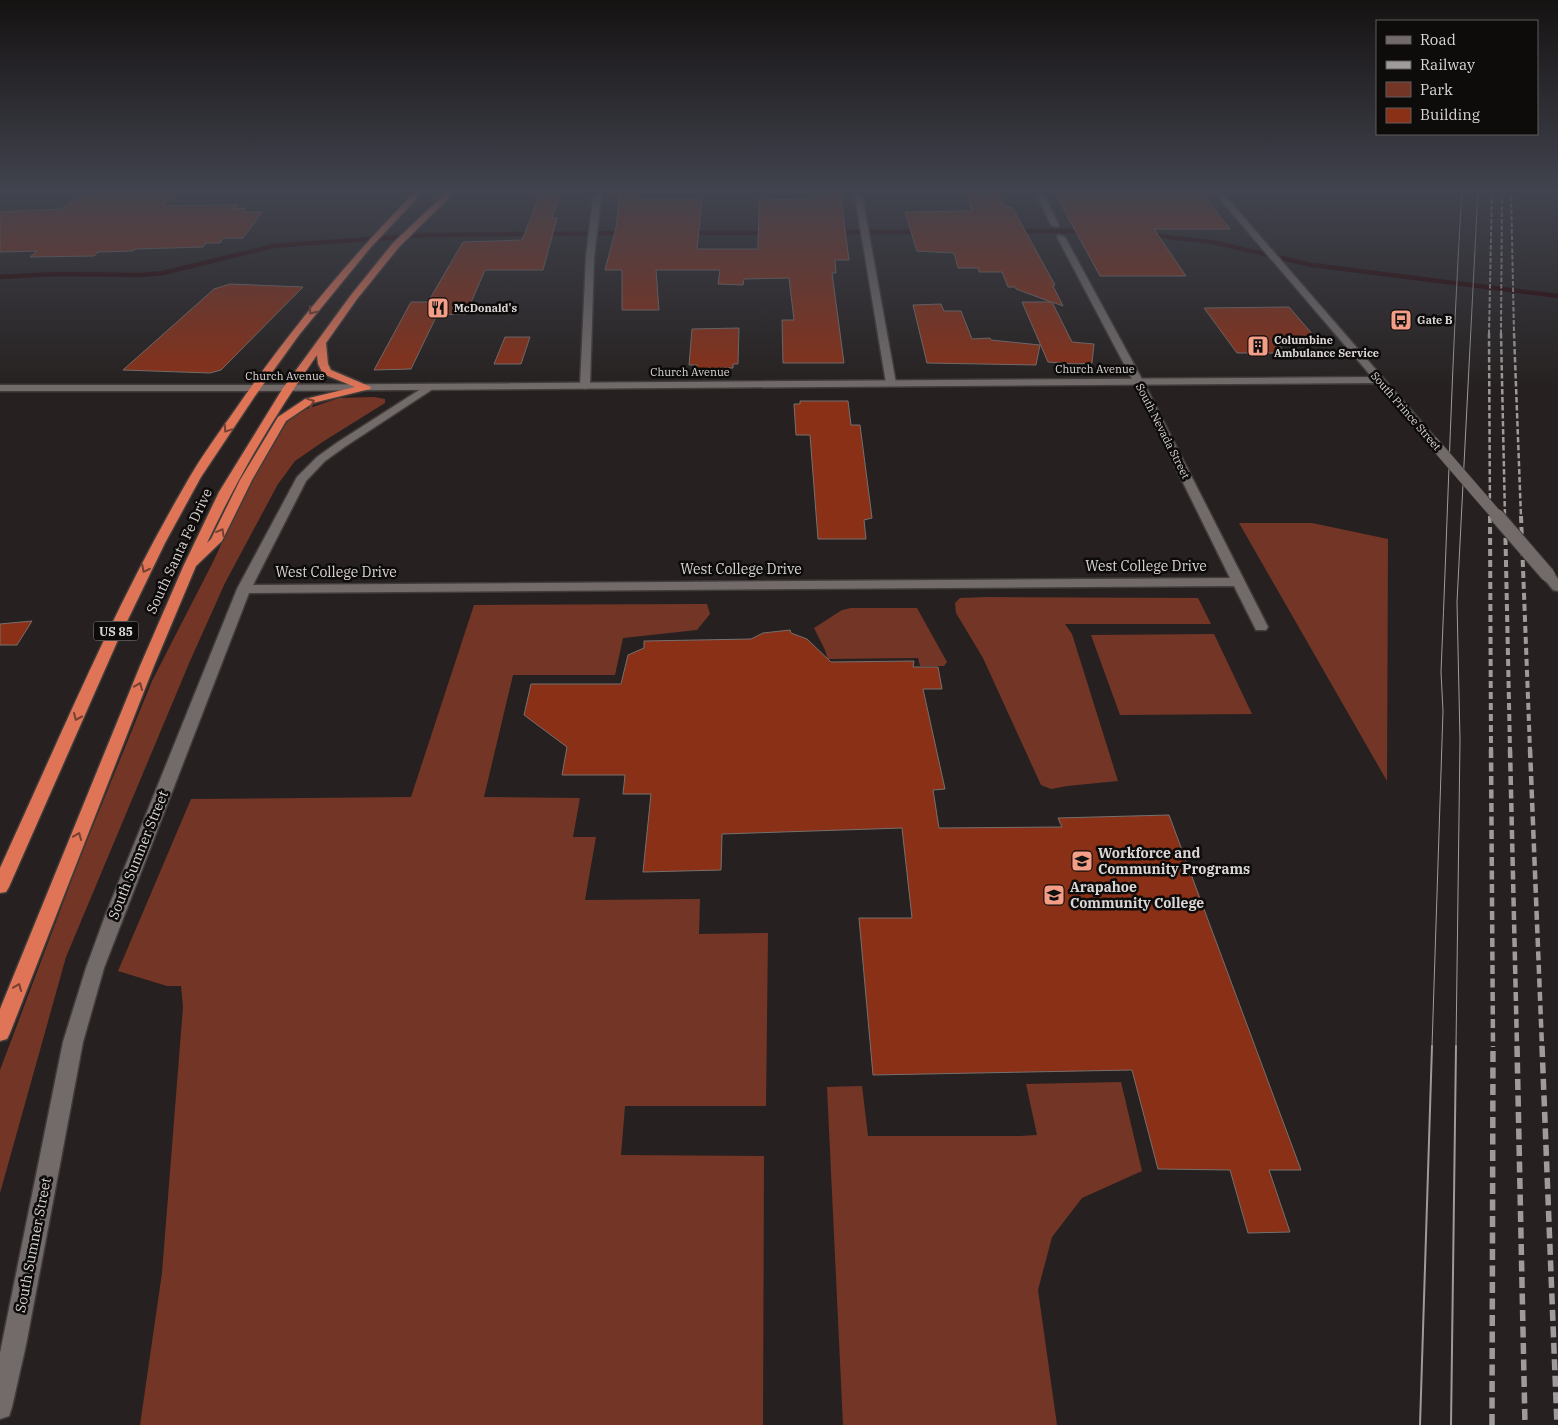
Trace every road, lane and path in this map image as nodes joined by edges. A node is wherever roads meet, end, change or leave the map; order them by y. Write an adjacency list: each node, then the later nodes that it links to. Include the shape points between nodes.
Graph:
1 (357, 256): 15 (highway, South Santa Fe Drive / US 85, one-way to 15, via 322,297)
2 (387, 256): 7 (highway, South Santa Fe Drive / US 85)
3 (590, 256): 11 (street)
4 (868, 256): 10 (street)
5 (1071, 256): 9 (street, South Nevada Street)
6 (1274, 256): 8 (street, South Prince Street)
7 (321, 344): 12 (highway, via 327,372); 16 (highway, South Santa Fe Drive / US 85)
8 (1379, 380): 9 (street, Church Avenue); 19 (street, South Prince Street, bridge)
9 (1138, 381): 10 (street, Church Avenue); 18 (street, South Nevada Street)
10 (891, 383): 11 (street, Church Avenue)
11 (585, 386): 13 (street, Church Avenue)
12 (366, 387): 13 (street, Church Avenue); 16 (street, Church Avenue); 17 (highway, one-way to 12, via 216,541 246,480 282,419 309,401)
13 (431, 387): 20 (street, South Sumner Street, via 342,444 301,479)
14 (0, 388): 15 (street, Church Avenue)
15 (254, 388): 16 (street, Church Avenue); 22 (highway, South Santa Fe Drive / US 85, one-way to 22, via 186,493 149,562)
16 (288, 388): 17 (highway, South Santa Fe Drive / US 85, via 226,492)
17 (188, 568): 23 (highway, South Santa Fe Drive / US 85, one-way to 17)
18 (1238, 582): 20 (street, West College Drive); 21 (street, South Nevada Street)
19 (1558, 587)
20 (244, 589): 24 (street, South Sumner Street, via 94,968 77,1025)
21 (1261, 627)
22 (0, 887)
23 (0, 1033)
24 (0, 1407)

